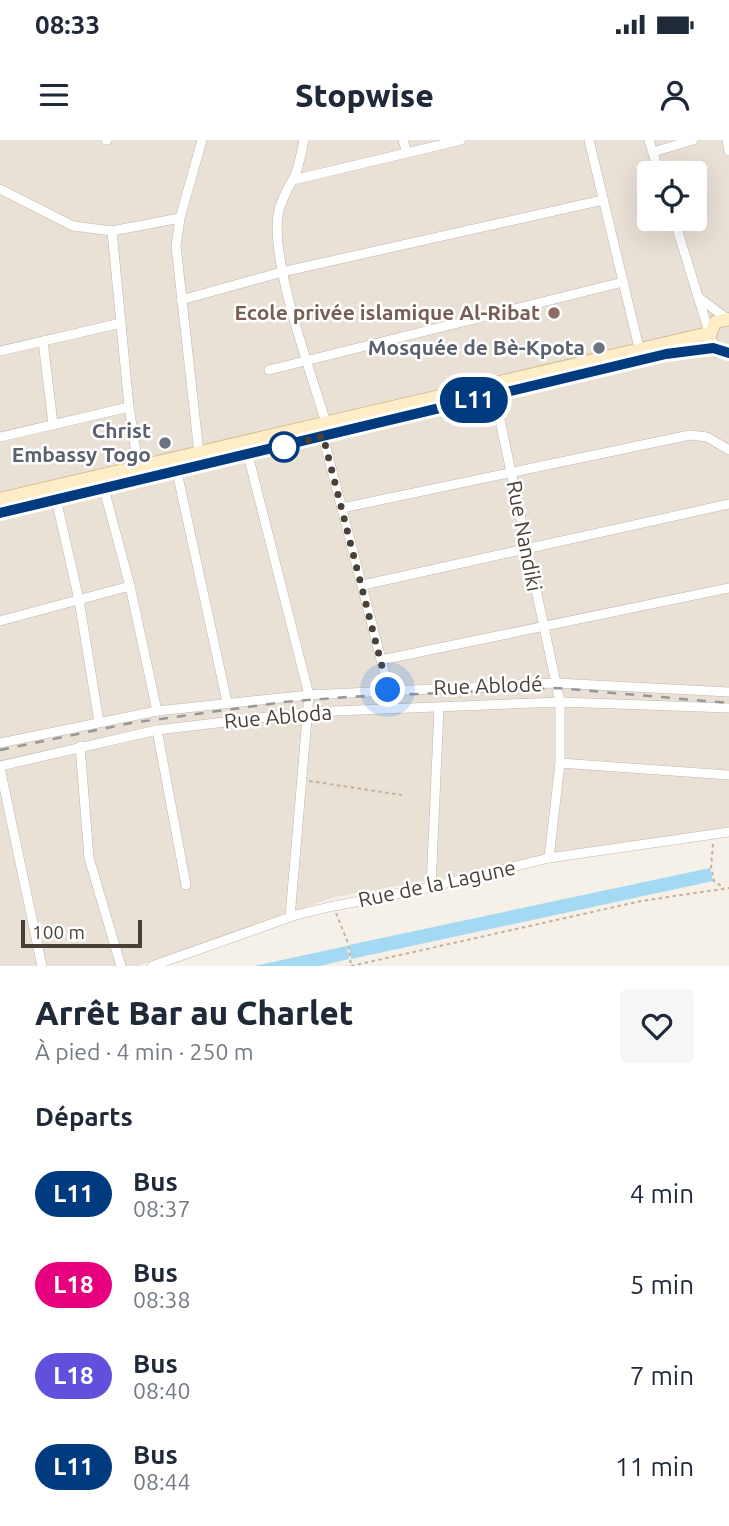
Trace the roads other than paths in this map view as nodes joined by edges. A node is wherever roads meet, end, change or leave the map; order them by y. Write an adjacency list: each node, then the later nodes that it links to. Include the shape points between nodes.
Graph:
1 (202, 140): 16 (street)
2 (304, 140): 13 (street)
3 (403, 140): 11 (street)
4 (461, 140): 11 (street)
5 (589, 140): 15 (street)
6 (649, 140): 10 (street)
7 (693, 140): 10 (street)
8 (727, 140): 9 (street)
9 (729, 151)
10 (653, 152): 12 (street)
11 (407, 153): 13 (street)
12 (656, 161)
13 (293, 180): 19 (street, via 278,219)
14 (1, 192): 17 (street, via 58,221)
15 (603, 200): 19 (street); 20 (street)
16 (180, 218): 17 (street); 22 (street, via 176,246)
17 (111, 231): 24 (street)
18 (678, 231): 21 (street)
19 (282, 272): 22 (street); 31 (street)
20 (623, 282): 30 (street); 31 (street)
21 (698, 297): 23 (street); 25 (street)
22 (181, 300): 39 (street)
23 (728, 319): 25 (main road, via 715,322)
24 (121, 323): 26 (street); 34 (street)
25 (709, 333): 27 (main road); 30 (main road)
26 (43, 341): 28 (street); 35 (street)
27 (713, 348): 29 (main road); 30 (main road)
28 (0, 351)
29 (729, 353)
30 (640, 355): 33 (main road)
31 (308, 359): 32 (street); 36 (street)
32 (270, 370)
33 (494, 389): 36 (main road); 42 (street, Rue Nandiki)
34 (129, 407): 35 (street); 43 (street)
35 (53, 424): 37 (street)
36 (325, 429): 39 (main road); 40 (main road); 48 (street)
37 (0, 437)
38 (729, 450): 42 (street, via 703,436 690,435)
39 (198, 453): 43 (main road)
40 (248, 455): 41 (main road); 61 (street)
41 (177, 472): 43 (main road); 62 (street)
42 (511, 473): 48 (street); 50 (street, Rue Nandiki)
43 (140, 474): 44 (main road); 45 (main road)
44 (104, 489): 46 (main road); 52 (street)
45 (0, 499)
46 (56, 499): 49 (main road); 54 (street)
47 (729, 504): 50 (street)
48 (342, 508): 51 (street)
49 (0, 513)
50 (527, 551): 51 (street); 56 (street, Rue Nandiki)
51 (363, 585): 57 (street)
52 (130, 586): 54 (street); 66 (street)
53 (729, 588): 56 (street)
54 (79, 600): 55 (street); 68 (street)
55 (0, 621)
56 (542, 626): 57 (street); 58 (street, Rue Nandiki)
57 (381, 660): 59 (street)
58 (557, 686): 59 (street, Rue Ablodé); 60 (street, Rue Ablodé); 63 (street, Rue Nandiki)
59 (388, 690): 61 (street, Rue Ablodé)
60 (729, 692)
61 (309, 695): 62 (street, Rue Ablodé); 67 (street)
62 (228, 702): 66 (street, Rue Ablodé)
63 (560, 702): 64 (street, Rue Abloda); 65 (street, Rue Abloda); 72 (street, Rue Nandiki)
64 (439, 708): 67 (street, Rue Abloda); 78 (street)
65 (729, 708)
66 (158, 711): 68 (street, Rue Ablodé)
67 (310, 712): 69 (street, Rue Abloda); 79 (street)
68 (99, 722): 70 (street, Rue Ablodé)
69 (157, 730): 71 (street, Rue Abloda); 77 (street)
70 (0, 743)
71 (80, 747): 73 (street, Rue Abloda); 81 (street, via 89,858)
72 (560, 763): 74 (street); 76 (street, Rue Nandiki)
73 (0, 767): 80 (street)
74 (729, 775)
75 (729, 832): 76 (street, Rue de la Lagune)
76 (549, 858): 78 (street, Rue de la Lagune)
77 (186, 885)
78 (431, 887): 79 (street, Rue de la Lagune)
79 (290, 917): 82 (street, Rue de la Lagune)
80 (42, 966)
81 (121, 966)
82 (152, 966)

